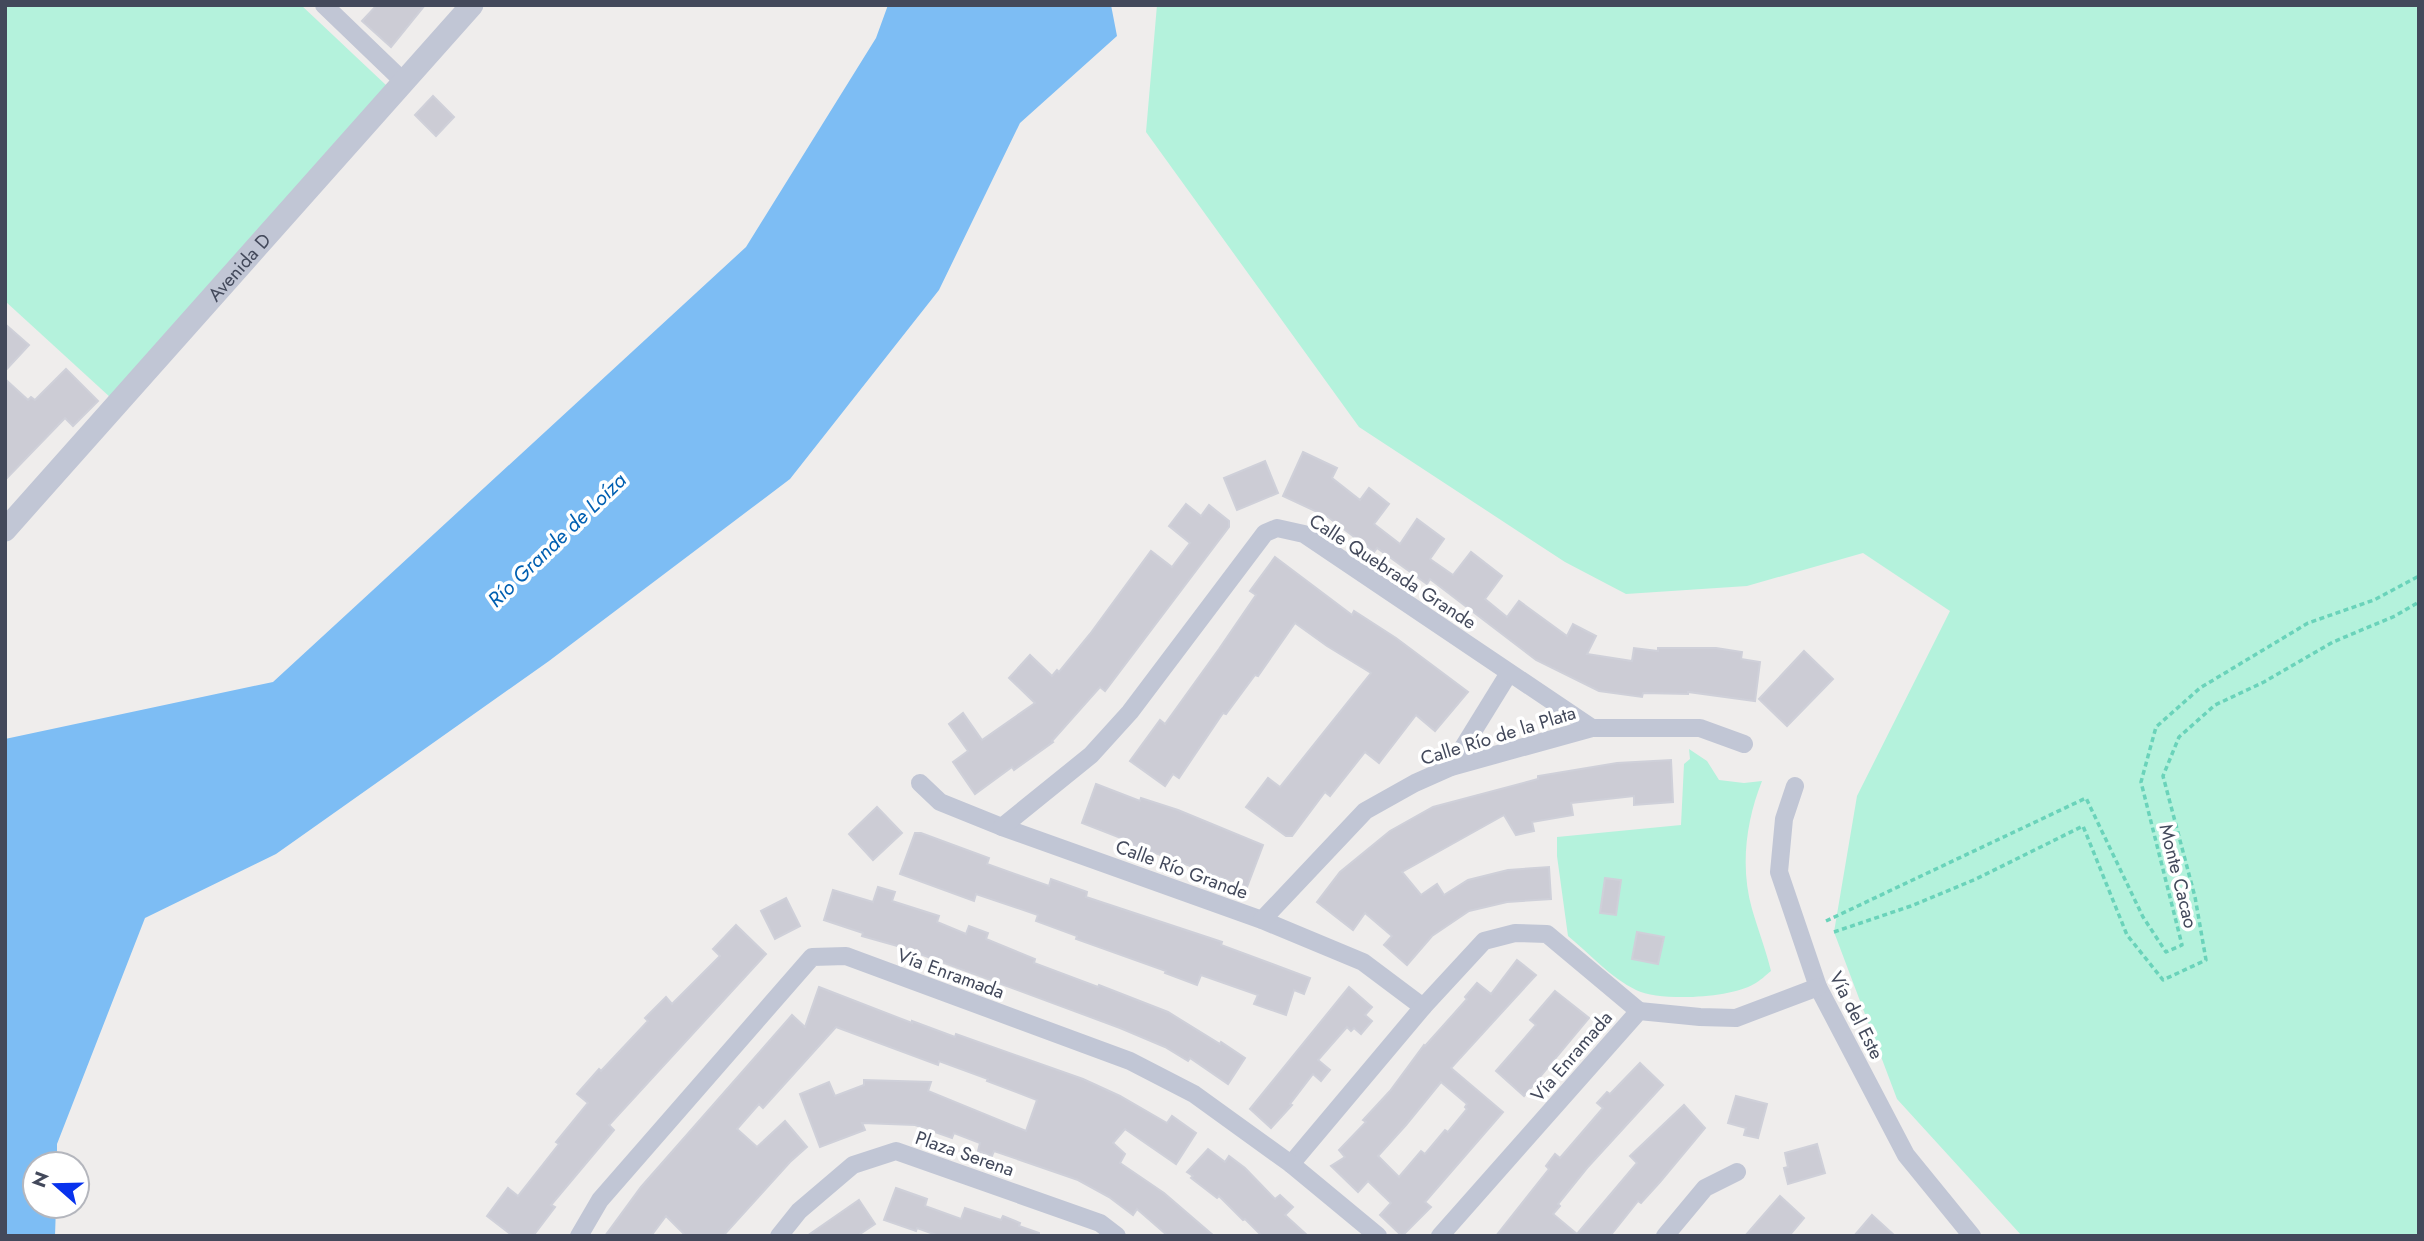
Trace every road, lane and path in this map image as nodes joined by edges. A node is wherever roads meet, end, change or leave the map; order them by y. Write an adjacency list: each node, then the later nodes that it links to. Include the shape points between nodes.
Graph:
1 (324, 5): 3 (street)
2 (472, 5): 3 (street, Avenida D)
3 (404, 82): 4 (street, Avenida D)
4 (5, 530)
5 (2419, 576): 15 (path, Monte Cacao, via 2374,600 2308,623 2200,688 2156,727 2141,782 2182,945 2166,952 2143,917 2086,798)
6 (2419, 602): 16 (path, via 2215,705 2179,737 2163,776 2196,897 2206,960 2162,980 2127,935 2083,826 1976,879)
7 (1509, 673): 8 (street, Calle Quebrada Grande); 10 (street); 13 (street, Calle Quebrada Grande, via 1304,534 1277,528 1265,533 1130,712 1091,755)
8 (1592, 728): 9 (street, via 1700,728); 10 (street, Calle Río de la Plata)
9 (1744, 744)
10 (1451, 767): 14 (street, Calle Río de la Plata, via 1364,811)
11 (919, 783): 13 (street, Calle Río Grande, via 940,802)
12 (1795, 786): 17 (street, Vía del Este, via 1784,819 1779,872)
13 (1002, 827): 14 (street, Calle Río Grande)
14 (1262, 920): 18 (street, Calle Río Grande, via 1363,962)
15 (1826, 921)
16 (1834, 932)
17 (1818, 988): 19 (street, Vía Enramada, via 1735,1018); 28 (street, Vía del Este, via 1906,1155)
18 (1423, 1007): 19 (street, via 1484,941 1515,933 1547,934); 20 (street)
19 (1639, 1011): 26 (street, Vía Enramada)
20 (1291, 1164): 22 (street, Vía Enramada, via 1194,1094 1130,1061 846,956 812,957 600,1200); 25 (street, Vía Enramada)
21 (1737, 1172): 27 (street, via 1705,1188)
22 (579, 1236)
23 (779, 1236): 24 (street, Plaza Serena, via 799,1211 853,1165 896,1152 1100,1223)
24 (1117, 1236)
25 (1378, 1236)
26 (1440, 1236)
27 (1665, 1236)
28 (1972, 1236)

